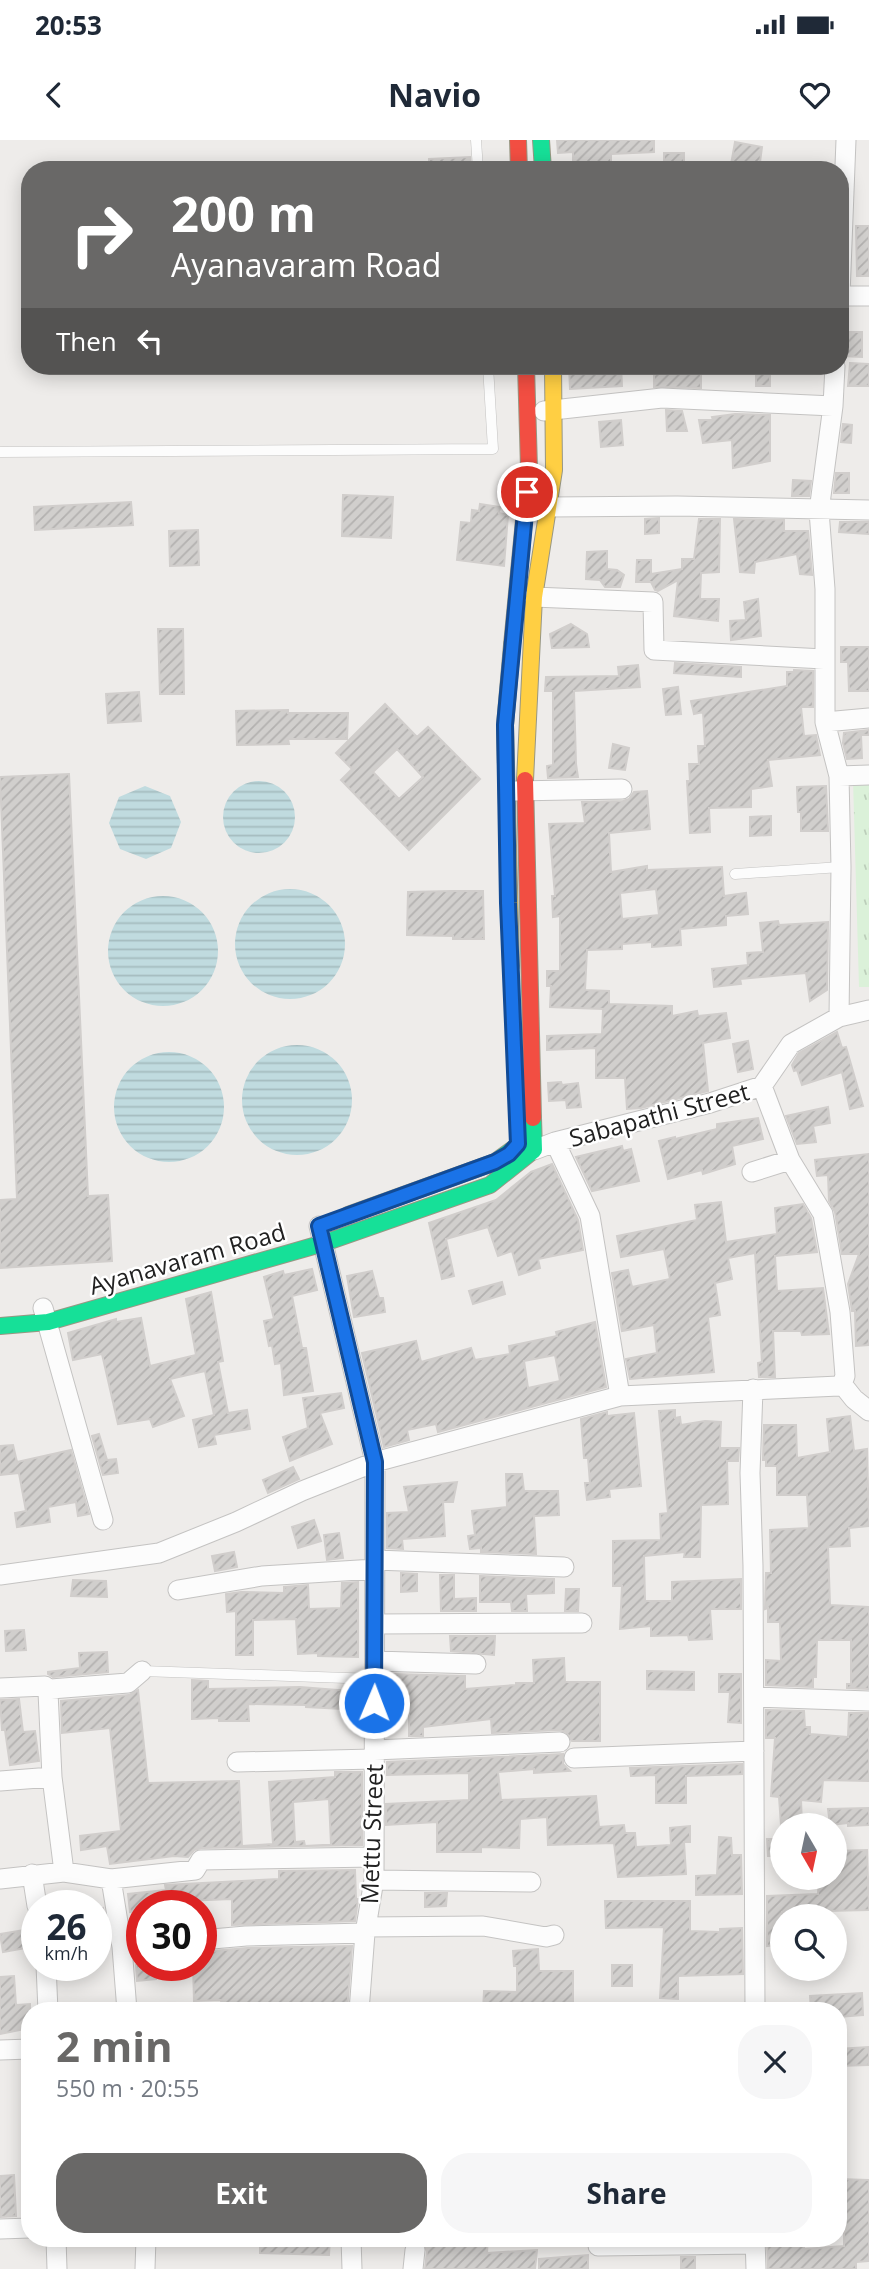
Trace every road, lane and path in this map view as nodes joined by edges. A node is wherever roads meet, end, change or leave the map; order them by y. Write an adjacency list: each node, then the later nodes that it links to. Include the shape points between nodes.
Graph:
1 (476, 140): 5 (lane)
2 (518, 140): 6 (street)
3 (541, 140): 7 (street)
4 (846, 140): 8 (street)
5 (477, 161)
6 (519, 161)
7 (542, 161)
8 (845, 161)
9 (849, 295): 10 (street)
10 (869, 296)
11 (489, 375): 18 (lane, via 493,449)
12 (526, 375): 17 (street)
13 (553, 375): 16 (street)
14 (835, 375): 15 (street)
15 (833, 406): 16 (street, via 662,398); 20 (street)
16 (555, 411): 17 (street); 19 (street)
17 (527, 412): 29 (street, via 529,468 505,725)
18 (0, 452)
19 (549, 507): 20 (street); 22 (street)
20 (819, 510): 21 (street); 23 (street)
21 (869, 510)
22 (534, 597): 23 (street, via 653,602 654,650); 29 (street)
23 (824, 659): 25 (street)
24 (869, 718): 25 (street)
25 (825, 722): 27 (street)
26 (869, 775): 27 (street)
27 (839, 776): 30 (street)
28 (622, 789): 29 (street)
29 (515, 791): 32 (street); 38 (street)
30 (841, 867): 31 (lane); 34 (street)
31 (735, 874)
32 (512, 982)
33 (869, 1010): 34 (street, Sabapathi Street)
34 (839, 1017): 36 (street, Sabapathi Street, via 791,1044)
35 (516, 1062): 38 (street)
36 (762, 1086): 37 (street, Sabapathi Street); 39 (street)
37 (555, 1142): 38 (street, Sabapathi Street); 48 (street, via 590,1216)
38 (526, 1147): 41 (street, Ayanavaram Road, via 490,1185)
39 (790, 1160): 40 (street); 46 (street, via 823,1214 831,1248 840,1312)
40 (752, 1172)
41 (316, 1233): 44 (street, Ayanavaram Road); 50 (street, Mettu Street)
42 (215, 1258): 44 (street, Ayanavaram Road)
43 (0, 1312): 44 (street, Ayanavaram Road)
44 (46, 1315): 45 (street, Ayanavaram Road); 51 (street)
45 (0, 1326)
46 (842, 1384): 47 (street); 49 (street)
47 (753, 1389): 48 (street); 63 (street)
48 (620, 1396): 50 (street)
49 (869, 1411)
50 (375, 1462): 52 (street, Mettu Street); 54 (street, via 159,1553)
51 (103, 1520)
52 (375, 1564): 53 (street); 55 (street); 57 (street, Mettu Street)
53 (564, 1567)
54 (0, 1575)
55 (178, 1590)
56 (582, 1623): 57 (street)
57 (376, 1624): 59 (street, Mettu Street)
58 (476, 1664): 59 (street)
59 (375, 1670): 60 (lane); 67 (street, Mettu Street)
60 (142, 1671): 62 (street, via 128,1683)
61 (0, 1688): 62 (street, via 37,1685)
62 (49, 1690): 70 (street)
63 (754, 1697): 64 (street); 66 (street)
64 (869, 1701)
65 (560, 1742): 67 (street)
66 (754, 1751): 68 (street); 89 (street)
67 (374, 1754): 69 (street); 72 (street, Mettu Street)
68 (574, 1758)
69 (237, 1762)
70 (52, 1777): 71 (street); 73 (street)
71 (0, 1781)
72 (374, 1857): 76 (street, via 201,1860 195,1870); 77 (street, Mettu Street)
73 (64, 1872): 74 (street); 76 (street)
74 (32, 1874): 75 (street); 79 (street)
75 (0, 1879)
76 (111, 1879): 80 (street)
77 (374, 1880): 78 (street); 81 (street, Mettu Street)
78 (531, 1882)
79 (34, 1890)
80 (126, 1927)
81 (365, 1930): 82 (street, via 483,1926); 83 (street); 88 (street, Mettu Street)
82 (554, 1935)
83 (217, 1939)
84 (47, 1981): 86 (street)
85 (129, 1981): 87 (street)
86 (48, 2002)
87 (128, 2002)
88 (360, 2002)
89 (754, 2002)
90 (21, 2049): 91 (street)
91 (0, 2050)
92 (21, 2228): 93 (street)
93 (0, 2229)
94 (56, 2247): 98 (street)
95 (146, 2247): 99 (street)
96 (351, 2247): 100 (street)
97 (755, 2247): 101 (street)
98 (57, 2269)
99 (145, 2269)
100 (352, 2269)
101 (755, 2269)

